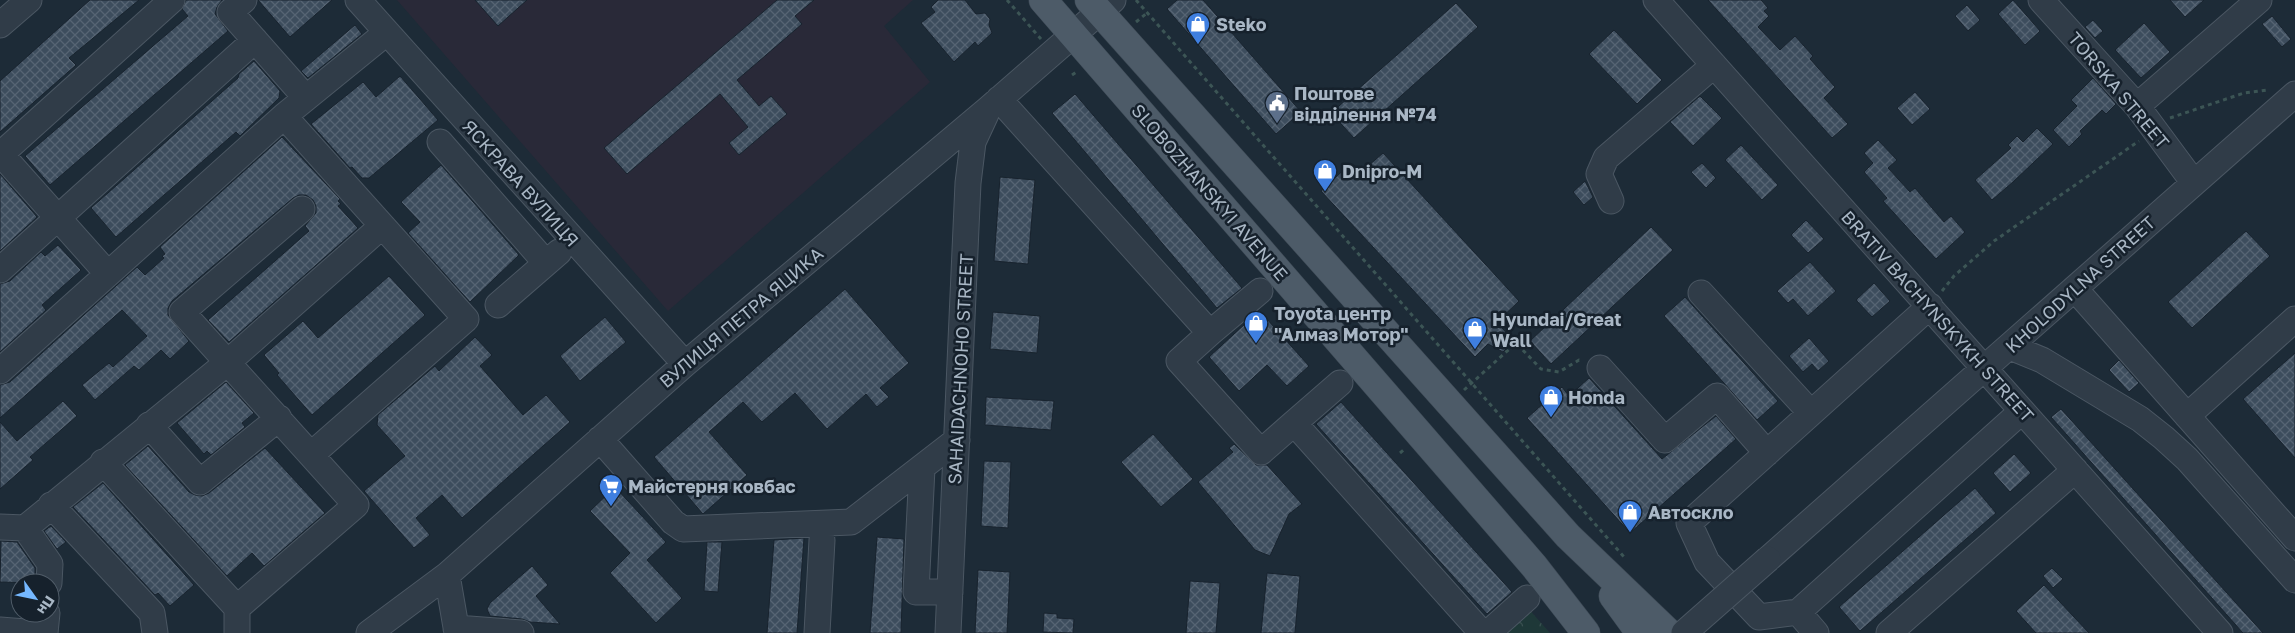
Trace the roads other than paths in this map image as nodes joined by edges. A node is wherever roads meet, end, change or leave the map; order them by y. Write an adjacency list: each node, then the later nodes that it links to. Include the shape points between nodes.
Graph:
1 (29, 0): 10 (street)
2 (172, 0): 21 (street)
3 (244, 0): 13 (street, via 230,12)
4 (358, 0): 11 (street, ЯСКРАВА ВУЛИЦЯ)
5 (1043, 0): 12 (main road, SLOBOZHANSKYI AVENUE)
6 (1656, 0): 14 (street, BRATIV BACHYNSKYKH STREET)
7 (2040, 0): 18 (street, TORSKA STREET)
8 (2259, 0): 18 (street)
9 (1100, 4): 12 (street, ВУЛИЦЯ ПЕТРА ЯЦИКА); 61 (main road, SLOBOZHANSKYI AVENUE)
10 (0, 25)
11 (386, 33): 16 (street); 27 (street, ЯСКРАВА ВУЛИЦЯ)
12 (1073, 35): 17 (street, ВУЛИЦЯ ПЕТРА ЯЦИКА); 64 (main road, SLOBOZHANSKYI AVENUE)
13 (255, 40): 16 (street); 25 (street)
14 (1714, 65): 23 (street, via 1606,158 1599,174); 35 (street, BRATIV BACHYNSKYKH STREET)
15 (2295, 94): 22 (street, KHOLODYLNA STREET)
16 (306, 98): 19 (street)
17 (994, 104): 37 (street); 40 (street, ВУЛИЦЯ ПЕТРА ЯЦИКА); 52 (street, SAHAIDACHNOHO STREET, via 973,142 968,183)
18 (2137, 106): 22 (street, TORSKA STREET)
19 (284, 116): 26 (street); 30 (street)
20 (440, 142): 28 (street)
21 (0, 154): 25 (street)
22 (2194, 183): 31 (street, KHOLODYLNA STREET)
23 (1611, 201)
24 (302, 209): 39 (street, via 182,312)
25 (58, 218): 29 (street); 30 (street)
26 (382, 226): 39 (street); 54 (street, via 466,319)
27 (573, 241): 28 (street); 40 (street, ЯСКРАВА ВУЛИЦЯ)
28 (546, 263): 34 (street)
29 (0, 270)
30 (107, 273): 43 (street)
31 (2074, 289): 38 (street, KHOLODYLNA STREET); 47 (street)
32 (1260, 291): 37 (street)
33 (1701, 293): 46 (street)
34 (498, 305)
35 (1930, 306): 42 (street, BRATIV BACHYNSKYKH STREET); 46 (street)
36 (2295, 319): 47 (street)
37 (1210, 333): 49 (street, via 1179,361 1261,452)
38 (2010, 347): 42 (street, KHOLODYLNA STREET); 67 (street, via 2042,360 2140,419 2164,438 2187,459)
39 (228, 362): 48 (street); 50 (street)
40 (685, 364): 51 (street, ВУЛИЦЯ ПЕТРА ЯЦИКА)
41 (1600, 368): 53 (street, via 1665,440 1717,396)
42 (1985, 368): 45 (street, BRATIV BACHYNSKYKH STREET); 87 (street, KHOLODYLNA STREET, bridge)
43 (0, 371)
44 (1340, 383): 49 (street)
45 (2022, 411): 57 (street, BRATIV BACHYNSKYKH STREET); 71 (street)
46 (1811, 413): 53 (street)
47 (2187, 416): 62 (street)
48 (279, 418): 50 (street, via 200,482); 54 (street)
49 (1294, 424): 81 (street)
50 (149, 425): 55 (street)
51 (600, 439): 56 (street, via 673,522 683,529 851,522); 66 (street, ВУЛИЦЯ ПЕТРА ЯЦИКА)
52 (958, 440): 56 (street); 68 (street, SAHAIDACHNOHO STREET)
53 (1766, 453): 71 (street, via 1689,523 1707,562 1759,617)
54 (312, 454): 70 (street, via 356,505)
55 (103, 462): 58 (street); 70 (street)
56 (922, 468): 68 (street, via 916,592)
57 (2075, 470): 89 (street); 90 (street, BRATIV BACHYNSKYKH STREET)
58 (51, 505): 60 (street); 75 (street, via 152,613)
59 (0, 527): 60 (street)
60 (25, 528): 65 (street, via 50,564)
61 (1568, 536): 85 (main road, SLOBOZHANSKYI AVENUE); 86 (main road, SLOBOZHANSKYI AVENUE)
62 (2295, 538)
63 (822, 540): 79 (street)
64 (1534, 566): 83 (main road, SLOBOZHANSKYI AVENUE); 84 (main road, SLOBOZHANSKYI AVENUE)
65 (50, 573)
66 (448, 575): 73 (street); 77 (street, ВУЛИЦЯ ПЕТРА ЯЦИКА)
67 (2295, 580)
68 (950, 592): 80 (street, SAHAIDACHNOHO STREET)
69 (1527, 598): 82 (street)
70 (237, 608): 76 (street)
71 (1798, 612): 88 (street)
72 (0, 630): 74 (street)
73 (456, 630): 78 (street)
74 (38, 633)
75 (155, 633)
76 (237, 633)
77 (369, 633)
78 (521, 633)
79 (817, 633)
80 (948, 633)
81 (1482, 633)
82 (1488, 633)
83 (1586, 633)
84 (1607, 633)
85 (1640, 633)
86 (1669, 633)
87 (1684, 633)
88 (1816, 633)
89 (1889, 633)
90 (2220, 633)

